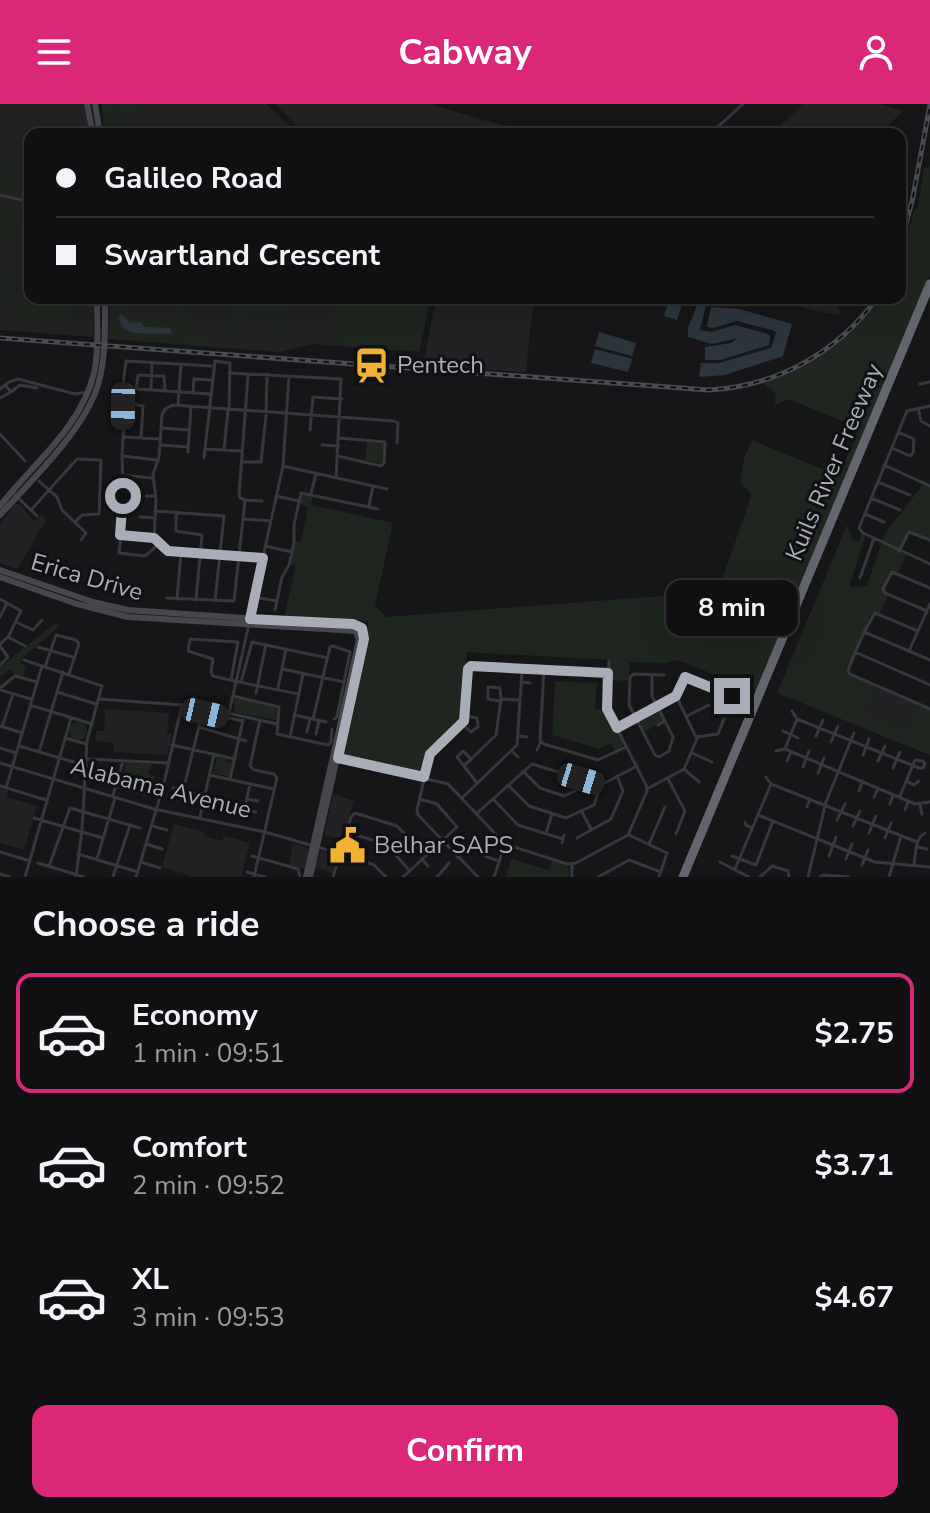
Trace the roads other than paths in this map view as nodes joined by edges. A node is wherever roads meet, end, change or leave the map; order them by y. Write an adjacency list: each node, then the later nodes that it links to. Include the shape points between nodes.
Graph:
1 (87, 104): 4 (main road)
2 (95, 104): 5 (main road)
3 (743, 104): 6 (street)
4 (92, 128)
5 (99, 128)
6 (717, 128)
7 (0, 195): 8 (street)
8 (24, 201)
9 (930, 284): 482 (highway, Kuils River Freeway)
10 (930, 299): 483 (highway, Kuils River Freeway)
11 (97, 304): 28 (main road)
12 (105, 304): 88 (main road, via 103,363 95,394 79,424)
13 (152, 362): 14 (street); 19 (street); 26 (street, via 125,362)
14 (181, 364): 15 (street); 33 (street)
15 (213, 366): 16 (street, via 215,361 229,362); 21 (street)
16 (229, 373): 18 (street); 45 (street)
17 (267, 374): 18 (street); 20 (street); 47 (street)
18 (248, 375): 46 (street)
19 (151, 376): 29 (street, via 138,375); 30 (street); 31 (street, via 166,377)
20 (289, 376): 38 (street, via 339,378); 48 (street)
21 (212, 380): 34 (street, via 194,379); 36 (street)
22 (930, 382): 23 (street)
23 (920, 384)
24 (5, 385): 27 (street); 32 (street); 35 (street, via 20,379)
25 (37, 388): 32 (street, via 20,385)
26 (123, 388): 29 (street); 39 (street)
27 (0, 389)
28 (89, 389): 35 (street); 60 (main road, via 77,415)
29 (136, 389): 30 (street)
30 (151, 390): 31 (street)
31 (165, 391): 33 (street)
32 (11, 392): 37 (street)
33 (179, 392): 34 (street); 40 (street)
34 (193, 393): 36 (street)
35 (75, 394): 60 (street, via 80,404)
36 (211, 394): 43 (street)
37 (0, 398)
38 (342, 399): 49 (street, via 313,395); 50 (street)
39 (124, 403): 57 (street); 58 (street, via 143,406)
40 (178, 405): 41 (street); 52 (street, via 164,410)
41 (191, 406): 43 (street); 53 (street)
42 (930, 406): 44 (street)
43 (210, 408): 45 (street); 67 (street)
44 (918, 408): 51 (street, via 921,421); 55 (street, via 908,410)
45 (228, 409): 46 (street); 68 (street)
46 (247, 410): 47 (street); 69 (street)
47 (266, 412): 48 (street); 75 (street, via 261,462)
48 (287, 413): 49 (street); 77 (street)
49 (311, 415): 50 (street); 54 (street)
50 (340, 417): 59 (street); 62 (street, via 397,421)
51 (930, 426)
52 (161, 428): 53 (street); 61 (street)
53 (189, 430): 63 (street, via 188,450)
54 (310, 430)
55 (898, 432): 66 (street); 66 (street, via 914,439 913,453)
56 (0, 434): 73 (street)
57 (123, 437): 58 (street); 70 (street)
58 (141, 438): 61 (street)
59 (339, 438): 65 (street); 71 (street, via 385,442 384,463)
60 (56, 439): 88 (main road)
61 (160, 439): 63 (street)
62 (397, 443)
63 (160, 445): 74 (street)
64 (322, 445): 65 (street)
65 (339, 446): 71 (street)
66 (891, 448): 76 (street)
67 (205, 449): 68 (street); 72 (street)
68 (224, 450): 69 (street)
69 (242, 451): 75 (street)
70 (122, 456): 74 (street); 79 (street)
71 (338, 456): 81 (street)
72 (204, 458)
73 (25, 461)
74 (158, 461): 80 (street)
75 (242, 462): 95 (street, via 239,495)
76 (884, 465): 83 (street); 84 (street)
77 (283, 466): 78 (street); 93 (street)
78 (316, 473): 81 (street); 89 (street)
79 (122, 475): 80 (street); 91 (street)
80 (152, 478): 92 (street)
81 (336, 478): 85 (street)
82 (39, 481): 87 (street)
83 (878, 482): 90 (street); 94 (street)
84 (929, 483)
85 (373, 486): 86 (street); 99 (street)
86 (387, 489)
87 (49, 490): 101 (street); 112 (street); 112 (street, via 77,459 102,460 99,514 82,515)
88 (14, 494): 98 (main road); 101 (street); 106 (main road)
89 (311, 494): 97 (street, via 301,493); 99 (street)
90 (910, 495)
91 (123, 496): 92 (street); 114 (street)
92 (155, 496): 103 (street)
93 (276, 496): 97 (street); 111 (street)
94 (871, 498): 102 (street); 105 (street)
95 (245, 500): 96 (street); 110 (street)
96 (262, 501)
97 (299, 501): 123 (street)
98 (0, 506)
99 (369, 507): 100 (street)
100 (378, 509)
101 (31, 510): 107 (street)
102 (900, 510)
103 (155, 511): 104 (street); 109 (street)
104 (176, 512): 124 (street, via 175,531 201,534); 125 (street, via 224,516)
105 (864, 514): 113 (street); 116 (street, via 859,529)
106 (0, 515)
107 (37, 516)
108 (140, 517): 109 (street)
109 (155, 518): 115 (street)
110 (244, 519): 111 (street); 126 (street)
111 (271, 521): 120 (street)
112 (75, 522): 117 (street, via 86,533)
113 (884, 522)
114 (120, 535): 115 (street); 119 (street, via 120,554 145,556)
115 (154, 538): 119 (street)
116 (874, 538): 121 (street); 131 (street)
117 (81, 540)
118 (930, 540): 121 (street, via 908,533)
119 (159, 544): 122 (street)
120 (265, 546): 123 (street); 127 (street)
121 (899, 551): 128 (street)
122 (181, 552): 124 (street); 136 (street)
123 (292, 552): 139 (street)
124 (201, 553): 125 (street); 137 (street)
125 (220, 554): 126 (street); 138 (street)
126 (239, 556): 127 (street); 138 (street, via 235,601)
127 (263, 558): 133 (street)
128 (930, 564)
129 (0, 570): 146 (main road, Erica Drive, via 122,609)
130 (0, 577): 146 (main road, Erica Drive, via 109,613)
131 (860, 578)
132 (930, 588): 143 (street, via 891,573 883,588)
133 (254, 597): 139 (street); 146 (street)
134 (167, 598): 136 (street)
135 (0, 599): 140 (street)
136 (177, 599): 137 (street)
137 (196, 600): 138 (street)
138 (215, 601)
139 (277, 601): 142 (street)
140 (7, 603): 144 (street); 147 (street, via 21,610)
141 (930, 604): 143 (street)
142 (275, 610)
143 (927, 611): 148 (street)
144 (0, 617)
145 (42, 620): 147 (street, via 33,630)
146 (249, 621): 176 (street); 273 (main road, Erica Drive, via 356,628 359,640)
147 (16, 622): 150 (street)
148 (918, 631): 149 (street, via 875,613); 157 (street)
149 (864, 632): 157 (street); 158 (street)
150 (8, 637): 152 (street); 153 (street)
151 (266, 644): 155 (street); 176 (street, via 250,643); 181 (street)
152 (0, 645): 164 (street, via 8,658)
153 (25, 646)
154 (38, 647): 156 (street)
155 (286, 649): 160 (street); 167 (street)
156 (50, 650): 159 (street); 159 (street, via 56,635 78,641); 165 (street)
157 (909, 651): 162 (street)
158 (855, 652): 182 (street); 199 (street, via 850,674)
159 (74, 657): 171 (street)
160 (328, 658): 175 (street); 178 (street, via 331,646 350,651)
161 (24, 660): 165 (street)
162 (930, 660)
163 (609, 661): 170 (street)
164 (0, 665)
165 (44, 666): 169 (street); 177 (street)
166 (520, 668): 168 (street); 179 (street); 205 (street, via 470,666)
167 (282, 669): 172 (street); 184 (street)
168 (544, 670): 170 (street); 180 (street)
169 (63, 672): 171 (street); 185 (street)
170 (608, 673): 226 (street, via 607,709)
171 (69, 674): 192 (street, via 101,684)
172 (303, 674): 175 (street); 188 (street)
173 (652, 675): 174 (street); 198 (street, via 651,693); 208 (street, via 630,677 629,703)
174 (664, 675)
175 (324, 678): 178 (street); 210 (street)
176 (236, 681): 176 (street, via 238,642 188,640 188,651 213,658 212,675); 181 (street); 189 (street)
177 (37, 682): 183 (street, via 15,676); 191 (street)
178 (344, 682): 211 (street)
179 (521, 682): 180 (street); 193 (street)
180 (543, 683): 246 (street)
181 (258, 685): 184 (street); 186 (street)
182 (930, 685)
183 (0, 689): 187 (street)
184 (278, 690): 188 (street)
185 (57, 692): 194 (street); 201 (street)
186 (256, 693)
187 (13, 694): 191 (street); 224 (street)
188 (298, 694): 204 (street)
189 (233, 696): 202 (street); 220 (street, via 278,706)
190 (676, 696): 198 (street); 206 (street); 241 (street, via 687,677 733,696 718,734)
191 (32, 699): 195 (street)
192 (99, 699): 194 (street); 196 (street)
193 (520, 700): 238 (street); 277 (street, via 500,700 496,735)
194 (97, 704): 219 (street)
195 (30, 705): 201 (street); 232 (street)
196 (182, 705): 202 (street); 251 (street)
197 (709, 705): 206 (street)
198 (658, 706): 208 (street); 216 (street)
199 (930, 709)
200 (792, 711): 212 (street)
201 (51, 712): 207 (street); 263 (street)
202 (229, 713): 209 (street)
203 (807, 714): 218 (street)
204 (294, 715): 210 (street); 240 (street)
205 (466, 716): 221 (street); 221 (street, via 477,718 478,727 471,732)
206 (687, 716): 241 (street)
207 (71, 718): 219 (street); 242 (street)
208 (636, 718): 226 (street); 233 (street)
209 (244, 719): 213 (street); 225 (street, via 205,713); 244 (street)
210 (311, 719): 215 (street); 231 (street)
211 (334, 719)
212 (797, 719): 218 (street); 237 (street)
213 (260, 720): 220 (street); 328 (street, via 250,766 276,775)
214 (823, 720): 227 (street)
215 (319, 721): 217 (street); 235 (street)
216 (665, 721): 222 (street); 233 (street, via 673,740 669,751 655,755)
217 (326, 722)
218 (804, 722): 227 (street)
219 (92, 724): 250 (street)
220 (277, 724): 240 (street, via 276,733)
221 (462, 724): 304 (street, via 430,754)
222 (658, 725)
223 (838, 726): 236 (street)
224 (1, 727): 232 (street)
225 (199, 727): 244 (street); 258 (street)
226 (617, 728): 254 (street)
227 (819, 728): 236 (street); 239 (street)
228 (332, 729): 240 (street, via 328,745)
229 (651, 729): 233 (street)
230 (783, 731): 237 (street)
231 (307, 732)
232 (22, 733): 252 (street)
233 (644, 733)
234 (854, 733): 248 (street)
235 (316, 734)
236 (835, 734): 248 (street); 249 (street)
237 (791, 735): 243 (street); 257 (street)
238 (518, 736): 246 (street); 260 (street)
239 (816, 736)
240 (290, 737)
241 (697, 737): 267 (street)
242 (65, 738): 250 (street); 272 (street)
243 (798, 738)
244 (239, 739): 247 (street); 276 (street)
245 (869, 739): 255 (street)
246 (540, 740): 254 (street, via 598,760); 259 (street)
247 (246, 741)
248 (850, 741): 255 (street); 300 (street)
249 (831, 742)
250 (86, 744): 275 (street)
251 (172, 745): 258 (street); 285 (street)
252 (19, 746): 263 (street); 266 (street)
253 (885, 746): 268 (street)
254 (626, 747): 290 (street)
255 (866, 747): 268 (street); 270 (street)
256 (0, 748): 266 (street)
257 (785, 749): 261 (street); 264 (street)
258 (194, 750): 269 (street); 331 (street)
259 (537, 750)
260 (512, 751): 293 (street); 315 (street)
261 (776, 751)
262 (809, 751): 278 (street)
263 (39, 752): 272 (street)
264 (791, 752): 278 (street); 281 (street)
265 (900, 752): 279 (street)
266 (16, 753): 292 (street)
267 (692, 753): 283 (street); 296 (street)
268 (881, 753): 279 (street); 282 (street)
269 (214, 754): 276 (street); 302 (street)
270 (863, 755)
271 (535, 756): 286 (street)
272 (59, 758): 288 (street); 307 (street)
273 (335, 758): 304 (street); 424 (main road)
274 (824, 758): 287 (street)
275 (86, 759): 280 (street); 288 (street)
276 (235, 759): 311 (street)
277 (471, 759): 289 (street); 289 (street, via 463,751 458,754)
278 (806, 759): 287 (street); 294 (street)
279 (897, 759): 291 (street); 295 (street)
280 (123, 761): 285 (street); 339 (street)
281 (787, 761)
282 (878, 761)
283 (712, 762)
284 (0, 763): 292 (street, Alabama Avenue)
285 (168, 763): 360 (street)
286 (532, 764): 293 (street); 308 (street)
287 (821, 765): 300 (street); 301 (street)
288 (86, 766): 297 (street); 325 (street)
289 (464, 766): 315 (street)
290 (637, 766): 303 (street); 329 (street)
291 (913, 766): 291 (street, via 921,769 925,764 917,759); 312 (street)
292 (12, 767): 307 (street, Alabama Avenue); 324 (street)
293 (527, 767): 298 (street)
294 (803, 767)
295 (893, 768)
296 (684, 769): 309 (street); 314 (street)
297 (101, 770)
298 (523, 771): 308 (street, via 541,789 564,796 577,790); 320 (street)
299 (856, 771): 310 (street)
300 (838, 772): 310 (street); 355 (street)
301 (818, 773)
302 (209, 775): 311 (street); 336 (street)
303 (617, 776): 321 (street); 396 (street, via 623,791 612,818)
304 (424, 777): 343 (street, via 448,784); 346 (street)
305 (766, 777): 318 (street)
306 (872, 777): 322 (street)
307 (53, 779): 325 (street, Alabama Avenue); 348 (street)
308 (581, 779): 321 (street)
309 (668, 779): 329 (street); 405 (street, via 685,811)
310 (853, 779): 316 (street)
311 (230, 780): 317 (street)
312 (906, 781): 313 (street, via 914,787); 344 (street)
313 (919, 781)
314 (699, 782)
315 (477, 783): 343 (street)
316 (862, 783): 322 (street); 333 (street)
317 (250, 784): 328 (street); 345 (street)
318 (771, 784): 327 (street); 340 (street)
319 (887, 784): 334 (street)
320 (508, 785): 347 (street); 370 (street, via 529,806)
321 (601, 785): 366 (street, via 595,804)
322 (868, 785): 330 (street)
323 (0, 786): 324 (street)
324 (6, 788): 348 (street)
325 (85, 788): 339 (street, Alabama Avenue); 363 (street)
326 (173, 788): 331 (street)
327 (784, 788): 332 (street); 337 (street)
328 (274, 789): 399 (street)
329 (647, 789): 406 (street)
330 (878, 789): 334 (street); 342 (street)
331 (183, 791): 336 (street)
332 (795, 791): 341 (street); 350 (street)
333 (859, 791)
334 (884, 792): 338 (street)
335 (757, 793): 340 (street)
336 (204, 795): 359 (street); 376 (street)
337 (781, 795)
338 (893, 795): 344 (street); 354 (street)
339 (114, 797): 360 (street, Alabama Avenue); 379 (street)
340 (765, 797): 371 (street)
341 (809, 797): 355 (street); 358 (street)
342 (874, 797)
343 (461, 798): 369 (street)
344 (899, 798): 351 (street)
345 (247, 799): 349 (street); 359 (street)
346 (420, 799): 415 (street, via 418,815); 415 (street, via 437,804 456,825)
347 (493, 799): 369 (street); 404 (street, via 518,825)
348 (48, 800): 380 (street)
349 (258, 801)
350 (794, 801)
351 (908, 802): 356 (street); 362 (street)
352 (930, 802): 356 (street)
353 (845, 804): 367 (street)
354 (890, 804)
355 (825, 805): 367 (street); 413 (street)
356 (920, 805): 372 (street)
357 (665, 807): 419 (street)
358 (807, 807)
359 (245, 808): 365 (street); 373 (street)
360 (157, 809): 376 (street, Alabama Avenue); 389 (street)
361 (750, 809): 371 (street)
362 (905, 810)
363 (84, 811): 379 (street); 391 (street, via 69,808); 401 (street)
364 (860, 811): 378 (street)
365 (256, 812)
366 (582, 812): 370 (street, via 568,818); 396 (street)
367 (841, 812): 378 (street); 381 (street)
368 (774, 813): 382 (street)
369 (476, 814): 418 (street)
370 (552, 814): 404 (street)
371 (758, 814): 382 (street); 393 (street)
372 (922, 814)
373 (243, 816)
374 (876, 816): 386 (street)
375 (34, 818): 380 (street)
376 (200, 818): 399 (street, Alabama Avenue)
377 (787, 818): 388 (street)
378 (857, 818): 386 (street); 390 (street)
379 (109, 819): 387 (street); 409 (street)
380 (42, 820): 391 (street); 443 (street)
381 (837, 820)
382 (772, 821): 388 (street); 441 (street, via 756,864)
383 (745, 822): 393 (street)
384 (800, 823): 397 (street)
385 (891, 823): 398 (street)
386 (872, 824): 398 (street); 402 (street)
387 (130, 825): 392 (street); 450 (street)
388 (784, 825): 397 (street)
389 (152, 826): 395 (street); 417 (street)
390 (853, 826)
391 (62, 827): 401 (street); 453 (street)
392 (140, 828)
393 (752, 828): 420 (street)
394 (907, 829): 407 (street)
395 (167, 830)
396 (591, 830): 410 (street)
397 (797, 831): 413 (street)
398 (888, 831): 407 (street); 411 (street)
399 (265, 832): 424 (street, Alabama Avenue); 437 (street)
400 (346, 832): 416 (street); 431 (street); 438 (street, via 352,815 359,814 399,827)
401 (82, 833): 409 (street); 432 (street)
402 (869, 833)
403 (925, 833): 423 (street)
404 (546, 834): 412 (street)
405 (676, 834)
406 (628, 835): 419 (street); 451 (street)
407 (902, 836): 423 (street); 449 (street)
408 (836, 837): 422 (street)
409 (103, 838): 440 (street)
410 (577, 838)
411 (885, 838)
412 (563, 839)
413 (817, 839): 422 (street); 488 (street)
414 (738, 840): 420 (street)
415 (443, 842): 436 (street); 438 (street)
416 (379, 843)
417 (146, 844): 425 (street); 445 (street)
418 (505, 844): 444 (street); 451 (street)
419 (649, 844): 462 (street, via 667,853)
420 (746, 844): 441 (street)
421 (852, 844): 430 (street)
422 (833, 845): 430 (street); 435 (street)
423 (917, 845): 426 (street); 454 (street)
424 (316, 846): 431 (street, Alabama Avenue); 467 (main road)
425 (162, 849)
426 (927, 849)
427 (868, 850): 439 (street)
428 (391, 851): 458 (street)
429 (0, 852): 443 (street)
430 (849, 852): 439 (street); 442 (street)
431 (340, 853): 468 (street); 475 (street, Alabama Avenue, via 374,865)
432 (78, 854): 440 (street); 465 (street)
433 (252, 856): 437 (street)
434 (732, 856): 441 (street)
435 (829, 856)
436 (457, 857): 444 (street, via 472,844); 478 (street)
437 (259, 858): 466 (street); 467 (street)
438 (424, 858): 458 (street); 464 (street)
439 (865, 858): 449 (street); 452 (street)
440 (97, 859): 450 (street)
441 (739, 859): 457 (street)
442 (846, 859)
443 (30, 861): 470 (street)
444 (499, 861): 479 (street)
445 (141, 862): 456 (street); 461 (street)
446 (720, 862): 457 (street)
447 (38, 863): 453 (street)
448 (449, 863): 464 (street)
449 (893, 864): 454 (street); 492 (street)
450 (117, 865): 461 (street); 472 (street)
451 (572, 865): 480 (street)
452 (862, 865)
453 (49, 866): 465 (street)
454 (913, 866): 455 (street)
455 (930, 867)
456 (160, 868)
457 (735, 869): 484 (street)
458 (410, 871): 476 (street)
459 (247, 872): 466 (street)
460 (764, 872): 485 (street); 486 (street); 487 (street, via 773,866 788,871)
461 (137, 874)
462 (660, 874): 481 (street, via 629,860)
463 (2, 875): 469 (street)
464 (438, 875): 477 (street)
465 (76, 876): 471 (street)
466 (254, 876): 473 (street)
467 (304, 876)
468 (333, 876): 474 (street)
469 (10, 877)
470 (25, 877)
471 (84, 877)
472 (113, 877)
473 (265, 877)
474 (341, 877)
475 (386, 877)
476 (403, 877)
477 (445, 877)
478 (478, 877)
479 (494, 877)
480 (572, 877)
481 (598, 877)
482 (683, 877)
483 (689, 877)
484 (749, 877)
485 (760, 877)
486 (771, 877)
487 (789, 877)
488 (808, 877)
489 (820, 877): 490 (street)
490 (838, 877): 491 (street)
491 (848, 877)
492 (889, 877)

